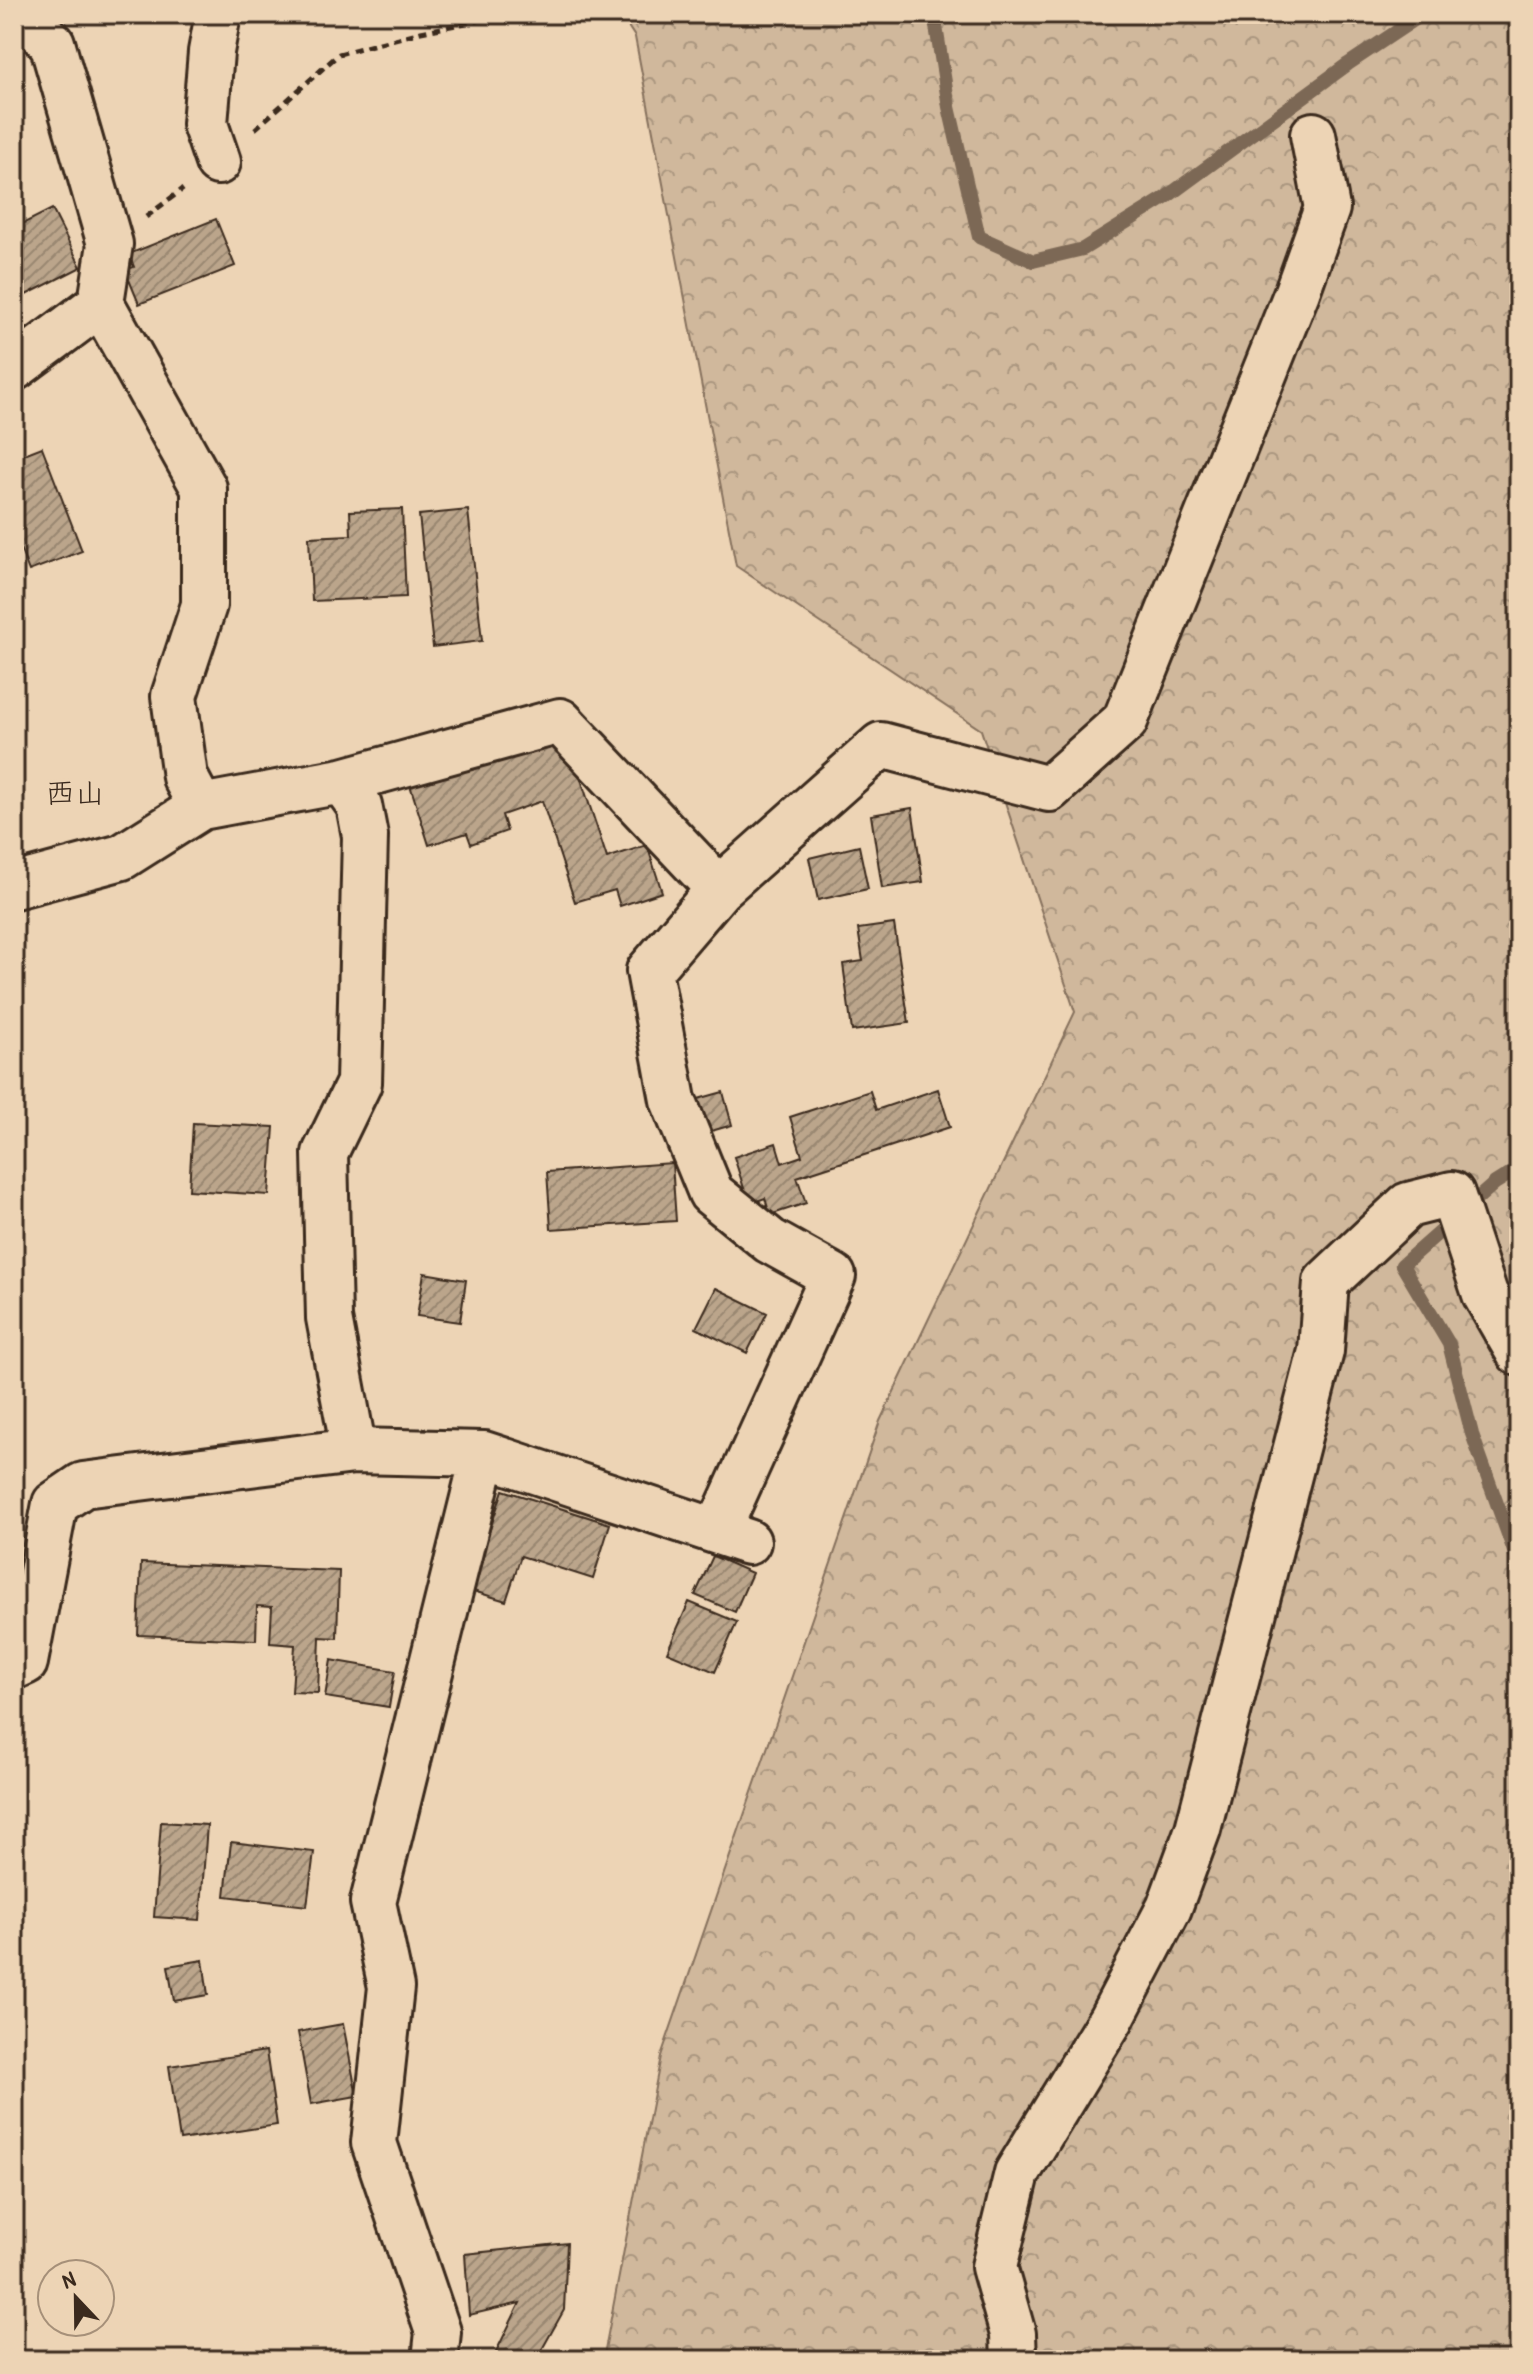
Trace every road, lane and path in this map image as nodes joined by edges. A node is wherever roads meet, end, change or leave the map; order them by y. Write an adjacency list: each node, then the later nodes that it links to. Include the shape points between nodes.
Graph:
1 (20, 14): 6 (street, via 52,43)
2 (218, 14): 5 (street, via 205,124)
3 (512, 14): 5 (path, via 339,54)
4 (1313, 135): 12 (street, via 1327,208 1125,721 1049,789 881,745)
5 (218, 162): 6 (path)
6 (110, 244): 7 (street)
7 (101, 303): 8 (street); 10 (street, via 204,488 204,605 174,696 185,777)
8 (14, 368)
9 (342, 781): 10 (street); 12 (street, via 560,721); 14 (street, via 359,805 365,836 359,1083 325,1153 329,1318)
10 (201, 807): 11 (street, via 122,857)
11 (14, 886)
12 (719, 889): 15 (street, via 649,971 673,1100 711,1193 770,1241 833,1276 733,1536)
13 (1519, 1353): 18 (street, via 1485,1294 1459,1213 1408,1205 1326,1282 1321,1351 1198,1829 1169,1908 1111,2019 1017,2173 994,2267 1013,2334)
14 (354, 1451): 15 (street); 16 (street, via 83,1485 55,1504 25,1662)
15 (484, 1454): 17 (street, via 373,1902 391,1987 374,2143 438,2332)
16 (14, 1667)
17 (435, 2360)
18 (1014, 2360)

